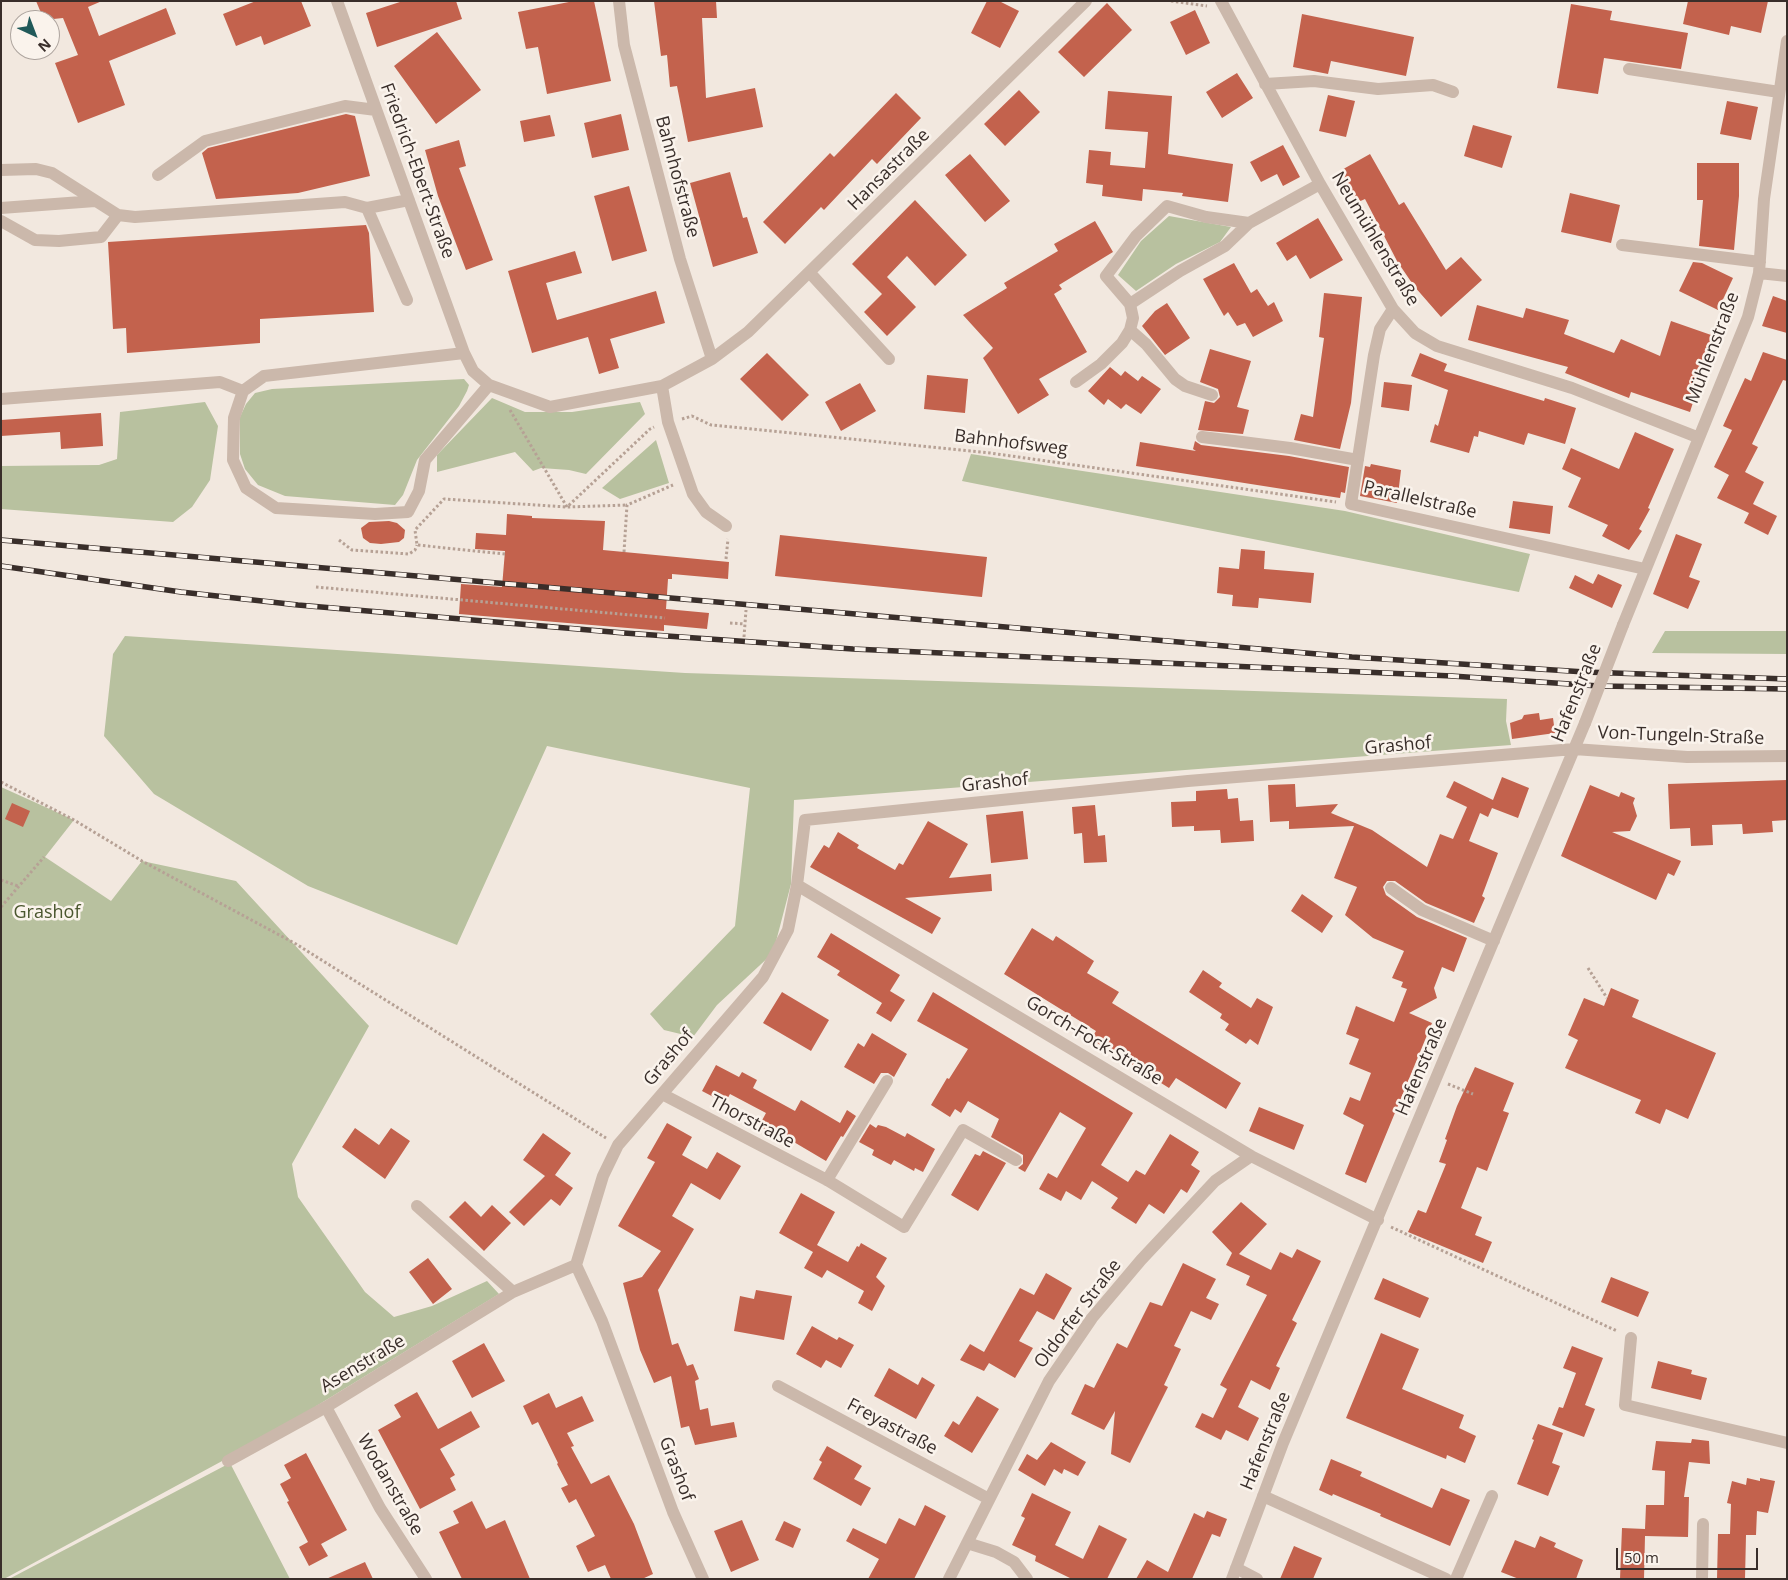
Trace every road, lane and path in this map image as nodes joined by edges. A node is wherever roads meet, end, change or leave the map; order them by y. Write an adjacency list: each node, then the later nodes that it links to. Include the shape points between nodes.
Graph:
1 (337, 1): 11 (street, Friedrich-Ebert-Straße)
2 (619, 1): 31 (street, Bahnhofstraße, via 624,45 680,259)
3 (1086, 1): 24 (street, Hansastraße)
4 (1171, 1): 5 (path)
5 (1222, 5): 8 (street, Neumühlenstraße)
6 (1787, 41): 10 (street, Mühlenstraße)
7 (1629, 69): 10 (street)
8 (1265, 84): 9 (street, via 1314,81 1378,88 1433,85); 14 (street, Neumühlenstraße)
9 (1454, 92)
10 (1779, 92): 23 (street, Mühlenstraße, via 1764,200)
11 (376, 110): 13 (street, via 345,106 205,141); 15 (street, Friedrich-Ebert-Straße)
12 (1, 170): 16 (street, via 36,169 52,173)
13 (158, 175)
14 (1320, 184): 21 (street); 28 (street, Neumühlenstraße)
15 (409, 200): 18 (street); 30 (street, Friedrich-Ebert-Straße)
16 (95, 201): 17 (street); 19 (street)
17 (1, 208)
18 (367, 208): 19 (street, via 345,202 135,217); 26 (street)
19 (118, 215): 20 (street, via 101,237 59,241 35,240)
20 (1, 221)
21 (1249, 223): 27 (street, via 1225,246); 27 (street, via 1206,217 1167,206 1136,236 1106,276)
22 (1622, 245): 23 (street)
23 (1759, 268): 25 (street); 41 (street, Mühlenstraße, via 1748,317)
24 (810, 272): 31 (street, Hansastraße, via 748,332); 32 (street)
25 (1787, 276)
26 (407, 300)
27 (1130, 304): 29 (street, via 1133,318)
28 (1393, 309): 41 (street, Neumühlenstraße, via 1415,333 1437,346 1572,388); 42 (street, Parallelstraße, via 1380,329)
29 (1130, 330): 33 (street, via 1101,364); 37 (street, via 1175,379)
30 (464, 353): 35 (street, Friedrich-Ebert-Straße, via 473,371); 36 (street, via 264,376)
31 (712, 359): 34 (street)
32 (889, 359)
33 (1076, 382)
34 (662, 386): 35 (street, via 550,407); 39 (street)
35 (493, 387): 36 (street, via 424,460 419,491 408,512 375,514 276,508 246,488 233,460 234,418); 46 (path)
36 (243, 391): 38 (street, via 220,382)
37 (1212, 395)
38 (1, 399)
39 (668, 422): 43 (street); 44 (path, Bahnhofsweg, via 692,416 711,425 990,453); 46 (path, Bahnhofsweg, via 650,429)
40 (1202, 437): 42 (street)
41 (1698, 437): 52 (street, Mühlenstraße)
42 (1358, 460): 44 (street, Parallelstraße)
43 (688, 479): 45 (path); 47 (street, via 693,494 706,512)
44 (1351, 504): 52 (street, Parallelstraße)
45 (627, 505): 46 (path); 50 (path)
46 (567, 507): 49 (path, via 444,499 415,530)
47 (726, 526)
48 (339, 540): 49 (path, via 352,550 400,554 409,554)
49 (416, 545): 51 (path)
50 (624, 552)
51 (505, 554)
52 (1645, 569): 59 (street, Hafenstraße, bridge)
53 (316, 586): 55 (path)
54 (746, 610): 57 (path)
55 (665, 618)
56 (730, 623): 57 (path)
57 (745, 624): 58 (path)
58 (744, 637)
59 (1574, 749): 60 (street, Von-Tungeln-Straße, via 1686,757); 64 (street, Grashof, via 1188,781 805,820); 68 (street, Hafenstraße)
60 (1787, 756)
61 (1, 782): 75 (path, via 296,944)
62 (44, 857): 65 (path)
63 (1, 880): 65 (path)
64 (797, 885): 73 (street, Grashof, via 788,930 763,977); 76 (street, Gorch-Fock-Straße)
65 (18, 886): 67 (path)
66 (1391, 888): 68 (street, via 1422,910)
67 (1, 907)
68 (1494, 941): 71 (street, Hafenstraße)
69 (1588, 968): 70 (path)
70 (1607, 998)
71 (1436, 1078): 74 (path); 80 (street, Hafenstraße)
72 (887, 1081): 78 (street)
73 (662, 1094): 75 (street, Grashof); 78 (street, Thorstraße)
74 (1473, 1094)
75 (618, 1145): 81 (street, Grashof, via 603,1176)
76 (1252, 1156): 80 (street, Gorch-Fock-Straße); 90 (street, Oldorfer Straße, via 1215,1181 1092,1318 1049,1381)
77 (1016, 1160): 78 (street, Thorstraße, via 962,1130 904,1227)
78 (827, 1180)
79 (417, 1206): 82 (street)
80 (1378, 1220): 83 (path); 88 (street, Hafenstraße)
81 (576, 1265): 82 (street, Asenstraße); 95 (street, Grashof, via 602,1321 673,1512)
82 (513, 1292): 85 (street, Asenstraße)
83 (1631, 1338): 86 (street, via 1625,1405)
84 (778, 1386): 90 (street, Freyastraße)
85 (326, 1407): 87 (street, Asenstraße); 94 (street, Wodanstraße, via 380,1508)
86 (1787, 1444)
87 (228, 1461)
88 (1263, 1496): 93 (street, Hafenstraße); 99 (street)
89 (1492, 1496): 100 (street)
90 (989, 1499): 92 (street, Oldorfer Straße)
91 (1704, 1524): 101 (street)
92 (967, 1543): 96 (street, Oldorfer Straße); 97 (street, via 996,1552 1014,1562)
93 (1234, 1573): 98 (street)
94 (426, 1579)
95 (703, 1579)
96 (949, 1579)
97 (1027, 1579)
98 (1257, 1579)
99 (1446, 1579)
100 (1456, 1579)
101 (1702, 1579)

